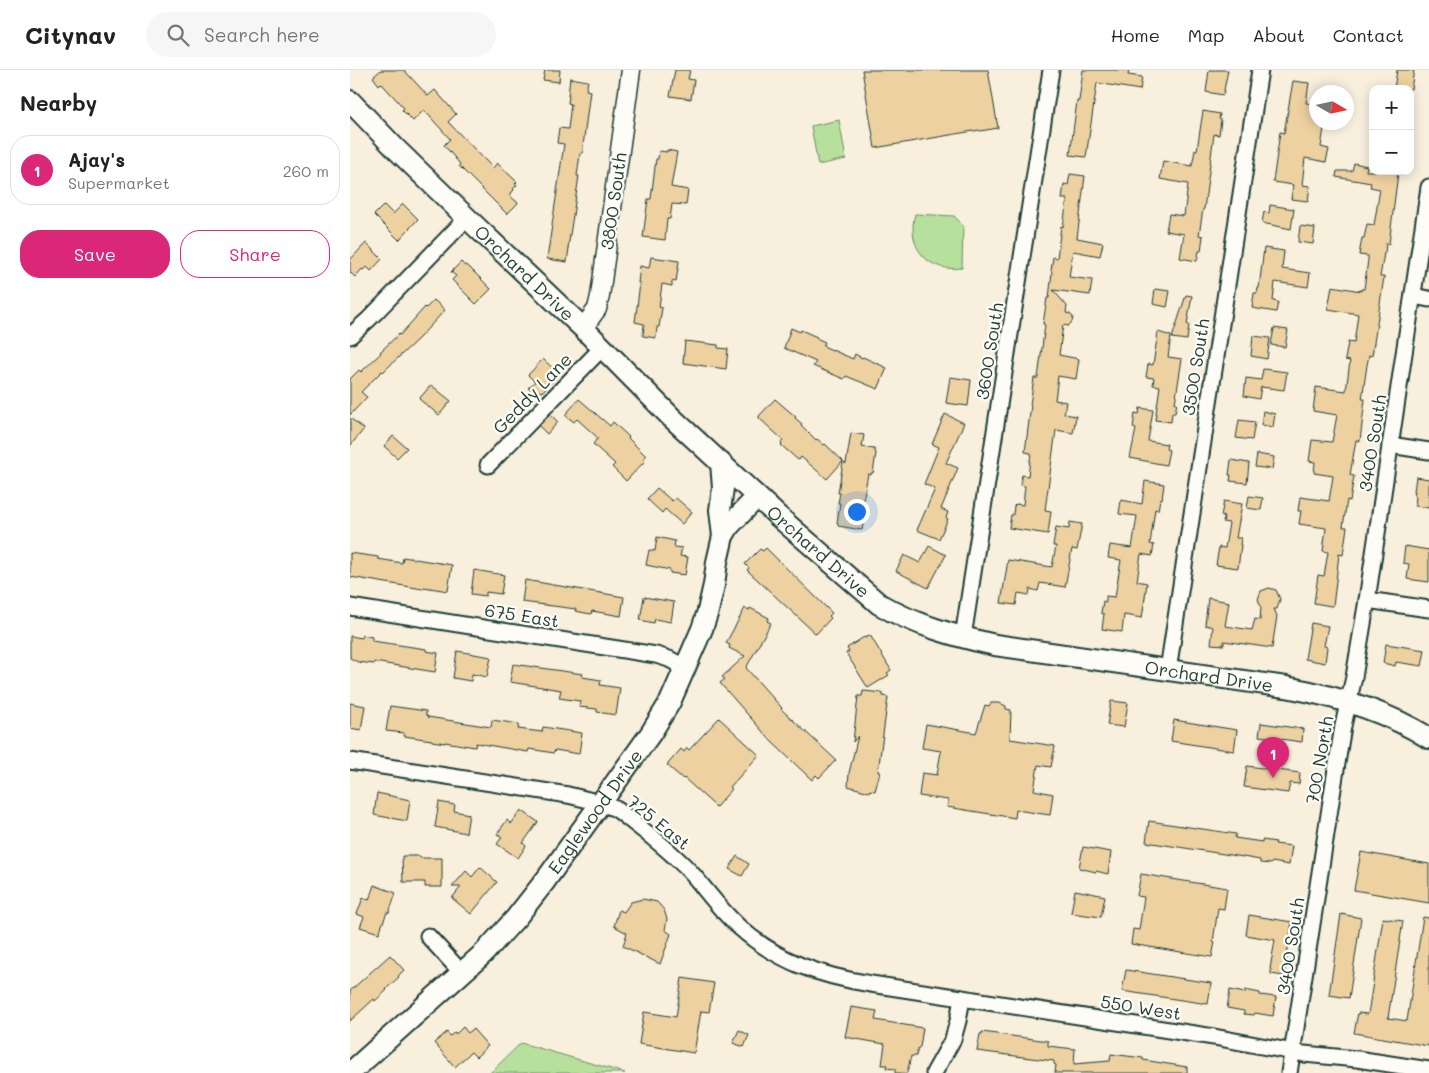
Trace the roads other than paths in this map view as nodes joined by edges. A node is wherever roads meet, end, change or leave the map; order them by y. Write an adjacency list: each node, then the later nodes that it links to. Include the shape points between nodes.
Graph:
1 (631, 70): 9 (street, 3800 South, via 600,296 596,309)
2 (1051, 70): 21 (street, 3600 South)
3 (1260, 70): 23 (street, 3500 South)
4 (350, 101): 6 (main road, Orchard Drive)
5 (1429, 187): 7 (street, 3400 South)
6 (467, 218): 9 (main road, Orchard Drive); 10 (street)
7 (1413, 296): 8 (street); 12 (street, 3400 South)
8 (1429, 299)
9 (583, 328): 11 (main road, Orchard Drive)
10 (350, 336)
11 (602, 348): 14 (main road, Orchard Drive); 15 (street, Geddy Lane)
12 (1390, 445): 13 (street); 18 (street, 3400 South)
13 (1429, 451)
14 (721, 463): 16 (main road, Orchard Drive); 17 (main road)
15 (488, 465)
16 (757, 497): 17 (main road, Eaglewood Drive); 21 (main road, Orchard Drive, via 879,604 918,623)
17 (723, 536): 22 (main road, Eaglewood Drive, via 708,611)
18 (1367, 600): 20 (street); 24 (street, 3400 South)
19 (350, 607): 22 (street, 675 East, via 656,655)
20 (1429, 609)
21 (963, 637): 23 (main road, Orchard Drive)
22 (686, 668): 27 (main road, Eaglewood Drive, via 651,733)
23 (1168, 670): 24 (main road, Orchard Drive, via 1293,688)
24 (1349, 703): 25 (main road, Orchard Drive, via 1388,717); 28 (street, 700 North)
25 (1429, 738)
26 (350, 761): 27 (street, 725 East, via 568,795)
27 (600, 803): 30 (main road, Eaglewood Drive, via 516,918); 31 (street, 725 East, via 616,810 649,834 682,864 729,918 762,945 782,958)
28 (1327, 824): 33 (street, 3400 South)
29 (428, 936): 30 (street)
30 (462, 973): 35 (main road, Eaglewood Drive)
31 (847, 980): 32 (street, 550 West)
32 (962, 998): 33 (street, 550 West); 36 (street, via 952,1039)
33 (1293, 1051): 34 (street, 550 West); 37 (street, 3400 South)
34 (1429, 1070)
35 (350, 1073)
36 (934, 1073)
37 (1289, 1073)

